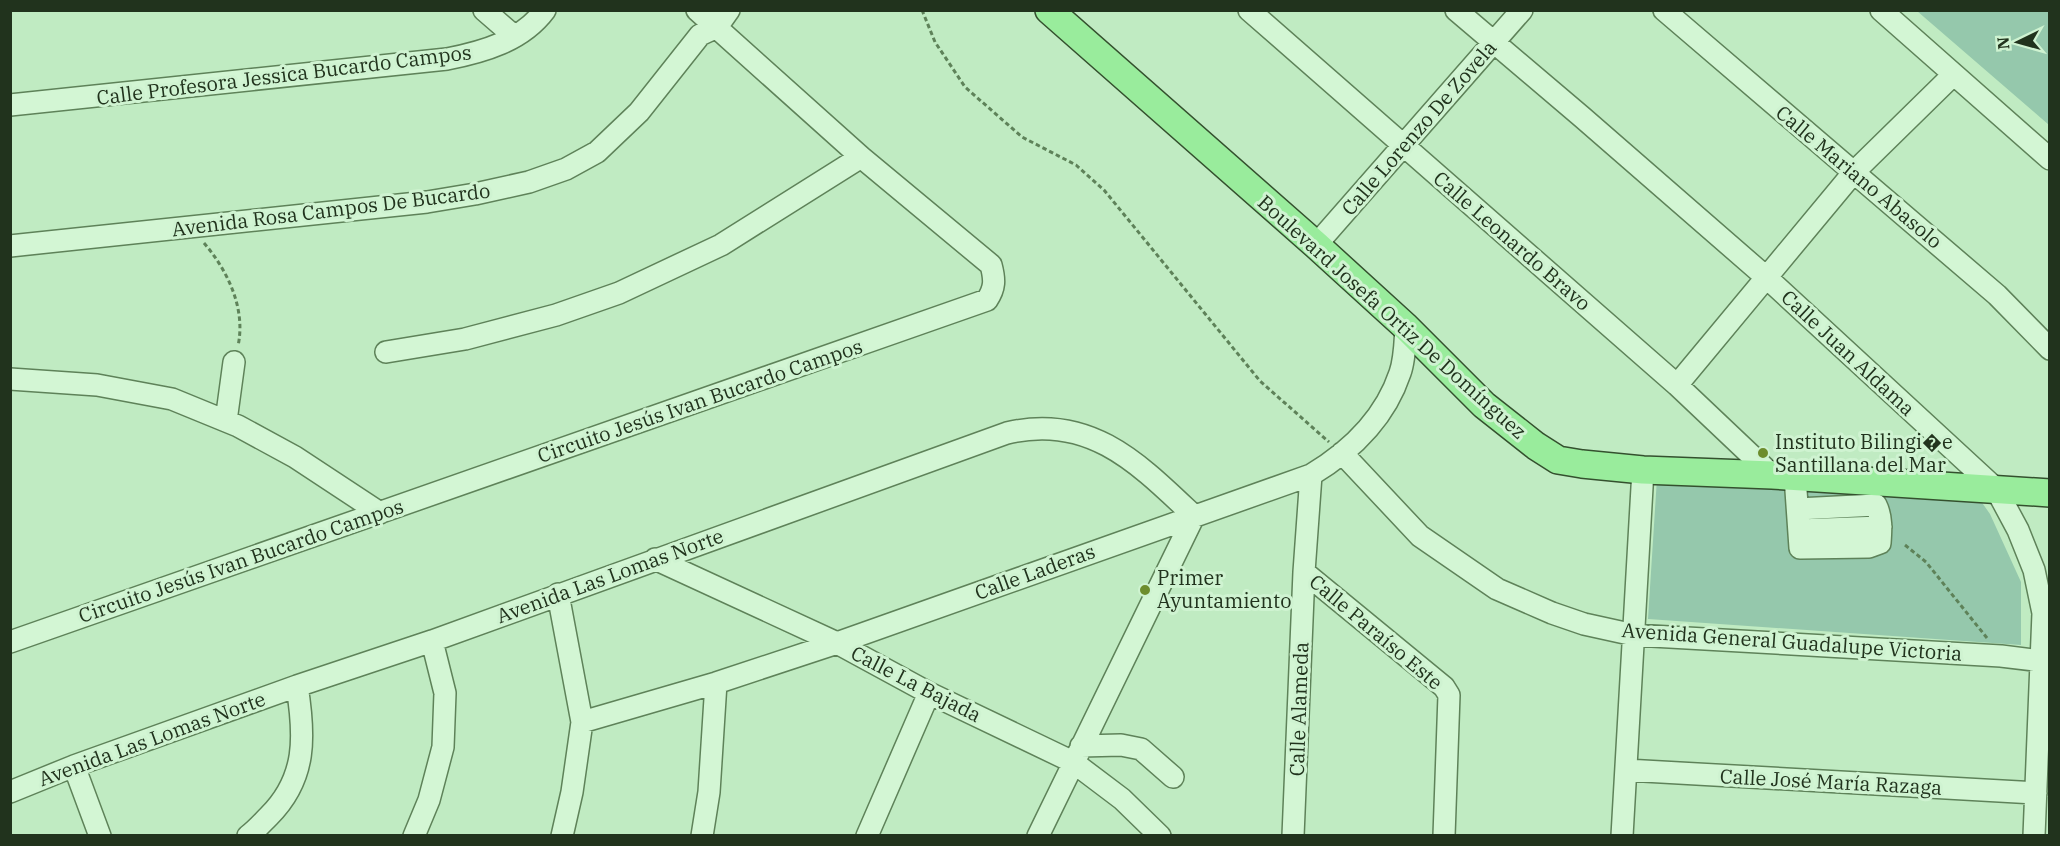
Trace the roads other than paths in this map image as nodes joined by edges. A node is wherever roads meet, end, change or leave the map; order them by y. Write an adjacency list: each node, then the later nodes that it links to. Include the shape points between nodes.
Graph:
1 (484, 10): 10 (street)
2 (545, 10): 10 (street, Calle Profesora Jessica Bucardo Campos, via 539,19)
3 (1049, 10): 19 (main road, Boulevard Josefa Ortiz De Domínguez)
4 (1249, 10): 14 (street, Calle Leonardo Bravo)
5 (1456, 10): 11 (street, Calle Juan Aldama)
6 (1522, 10): 11 (street, Calle Lorenzo De Zovela)
7 (1664, 10): 17 (street, Calle Mariano Abasolo)
8 (1881, 10): 12 (street)
9 (709, 18): 15 (street, Circuito Jesús Ivan Bucardo Campos); 18 (street, Avenida Rosa Campos De Bucardo, via 639,112 597,152 566,169 529,182 427,202)
10 (514, 36): 13 (street, Calle Profesora Jessica Bucardo Campos, via 479,53 447,58)
11 (1494, 44): 14 (street, Calle Lorenzo De Zovela); 20 (street, Calle Juan Aldama)
12 (1953, 75): 16 (street); 17 (street)
13 (10, 105)
14 (1404, 147): 19 (street, Calle Lorenzo De Zovela); 26 (street, Calle Leonardo Bravo)
15 (861, 157): 23 (street, via 721,245 619,292 556,315 465,339); 35 (street, Circuito Jesús Ivan Bucardo Campos, via 991,266 994,289 987,300)
16 (2049, 159)
17 (1854, 172): 20 (street); 22 (street, Calle Mariano Abasolo, via 1997,295)
18 (10, 246)
19 (1316, 246): 21 (main road, Boulevard Josefa Ortiz De Domínguez)
20 (1767, 278): 26 (street); 32 (street, Calle Juan Aldama)
21 (1406, 327): 28 (street, Calle Laderas, via 1401,371 1388,401 1372,426); 29 (main road, Boulevard Josefa Ortiz De Domínguez, via 1484,405 1558,460)
22 (2049, 349)
23 (386, 352)
24 (234, 362): 27 (street)
25 (10, 379): 27 (street, via 98,385 172,399)
26 (1677, 385): 30 (street, Calle Leonardo Bravo)
27 (226, 421): 35 (street, via 295,457)
28 (1342, 453): 31 (street, Calle Laderas); 40 (street, Avenida General Guadalupe Victoria, via 1420,536 1497,589 1584,624)
29 (1643, 470): 30 (main road, Boulevard Josefa Ortiz De Domínguez); 40 (street)
30 (1783, 475): 32 (main road, Boulevard Josefa Ortiz De Domínguez); 34 (street)
31 (1311, 476): 36 (street, Calle Laderas); 38 (street, Calle Alameda)
32 (1996, 489): 33 (main road, Boulevard Josefa Ortiz De Domínguez); 44 (street, Calle Juan Aldama, via 2034,570 2043,613)
33 (2049, 493)
34 (1798, 509): 34 (street, via 1799,530 1881,527 1876,505)
35 (380, 513): 42 (street, Circuito Jesús Ivan Bucardo Campos)
36 (1194, 516): 37 (street, Avenida Las Lomas Norte, via 1121,452 1076,433 1025,429); 43 (street, Calle Laderas); 49 (street)
37 (655, 559): 39 (street, Avenida Las Lomas Norte); 43 (street, Calle La Bajada)
38 (1304, 573): 63 (street, Calle Alameda); 64 (street, Calle Paraíso Este, via 1449,695)
39 (558, 594): 41 (street, Avenida Las Lomas Norte); 48 (street)
40 (1634, 635): 44 (street, Avenida General Guadalupe Victoria); 51 (street)
41 (432, 641): 46 (street, Avenida Las Lomas Norte); 57 (street, via 444,693 443,747 429,800)
42 (10, 642)
43 (837, 643): 45 (street, Calle Laderas); 47 (street, Calle La Bajada)
44 (2045, 661): 54 (street, Calle Juan Aldama)
45 (716, 683): 48 (street, Calle Laderas); 59 (street, via 710,792)
46 (297, 686): 50 (street, Avenida Las Lomas Norte); 56 (street, via 303,721 298,771 282,803)
47 (929, 693): 49 (street, Calle La Bajada); 60 (street)
48 (582, 722): 58 (street)
49 (1077, 754): 52 (street, via 1121,745 1141,749); 61 (street); 62 (street, Calle La Bajada)
50 (74, 766): 53 (street, Avenida Las Lomas Norte); 55 (street)
51 (1626, 770): 54 (street, Calle José María Razaga); 65 (street)
52 (1173, 777)
53 (10, 792)
54 (2036, 794): 66 (street, Calle Juan Aldama)
55 (100, 836)
56 (248, 836)
57 (414, 836)
58 (562, 836)
59 (702, 836)
60 (867, 836)
61 (1038, 836)
62 (1160, 836)
63 (1293, 836)
64 (1444, 836)
65 (1622, 836)
66 (2034, 836)

